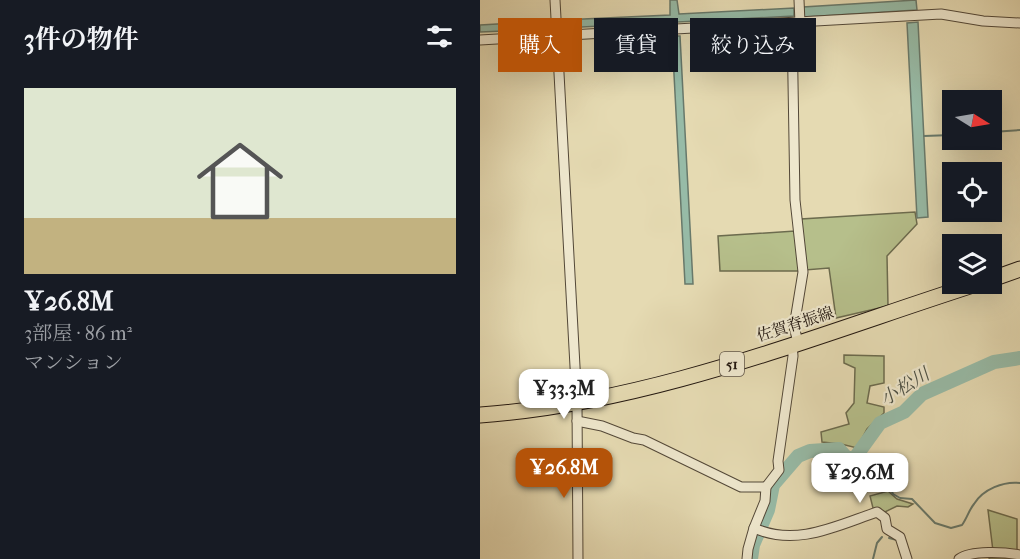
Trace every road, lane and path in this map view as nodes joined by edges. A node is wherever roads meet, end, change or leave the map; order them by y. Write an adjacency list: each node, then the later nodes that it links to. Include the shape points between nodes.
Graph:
1 (555, 0): 3 (street)
2 (798, 14): 4 (street, via 941,14); 5 (street); 12 (street, via 795,200 802,272)
3 (556, 18)
4 (1020, 23)
5 (582, 27)
6 (498, 37): 7 (street)
7 (480, 40)
8 (559, 72): 13 (street)
9 (1020, 269): 10 (main road)
10 (1002, 275)
11 (945, 294): 12 (main road, 佐賀脊振線 / 51)
12 (795, 343): 13 (main road, 佐賀脊振線 / 51, via 676,380); 16 (street, via 779,470)
13 (578, 402): 14 (main road, 佐賀脊振線 / 51); 15 (street)
14 (480, 415)
15 (577, 421): 16 (street, via 644,440 741,487); 19 (street)
16 (766, 487): 17 (street)
17 (754, 528): 20 (street); 21 (street, via 788,537 807,535 876,512 885,518 887,529 900,537)
18 (1020, 555): 22 (street, via 965,555)
19 (578, 559)
20 (747, 559)
21 (907, 559)
22 (959, 559)

